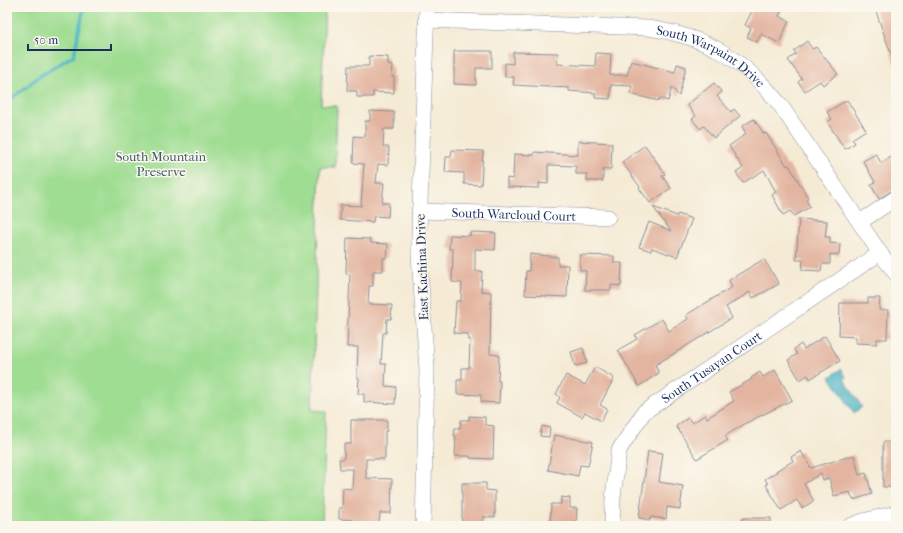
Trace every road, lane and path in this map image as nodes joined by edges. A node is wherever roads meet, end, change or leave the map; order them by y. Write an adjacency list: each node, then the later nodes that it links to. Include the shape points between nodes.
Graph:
1 (426, 14): 3 (street, East Kachina Drive); 5 (street, South Warpaint Drive, via 648,28 681,34 721,50 734,58 765,86)
2 (896, 198): 5 (street)
3 (419, 211): 4 (street, South Warcloud Court); 9 (street, East Kachina Drive, via 419,255 427,370)
4 (608, 216)
5 (860, 222): 6 (street, South Warpaint Drive)
6 (880, 253): 7 (street, South Warpaint Drive); 10 (street, South Tusayan Court, via 644,412 619,450)
7 (896, 274)
8 (896, 513): 11 (street)
9 (423, 526)
10 (612, 526)
11 (850, 526)

